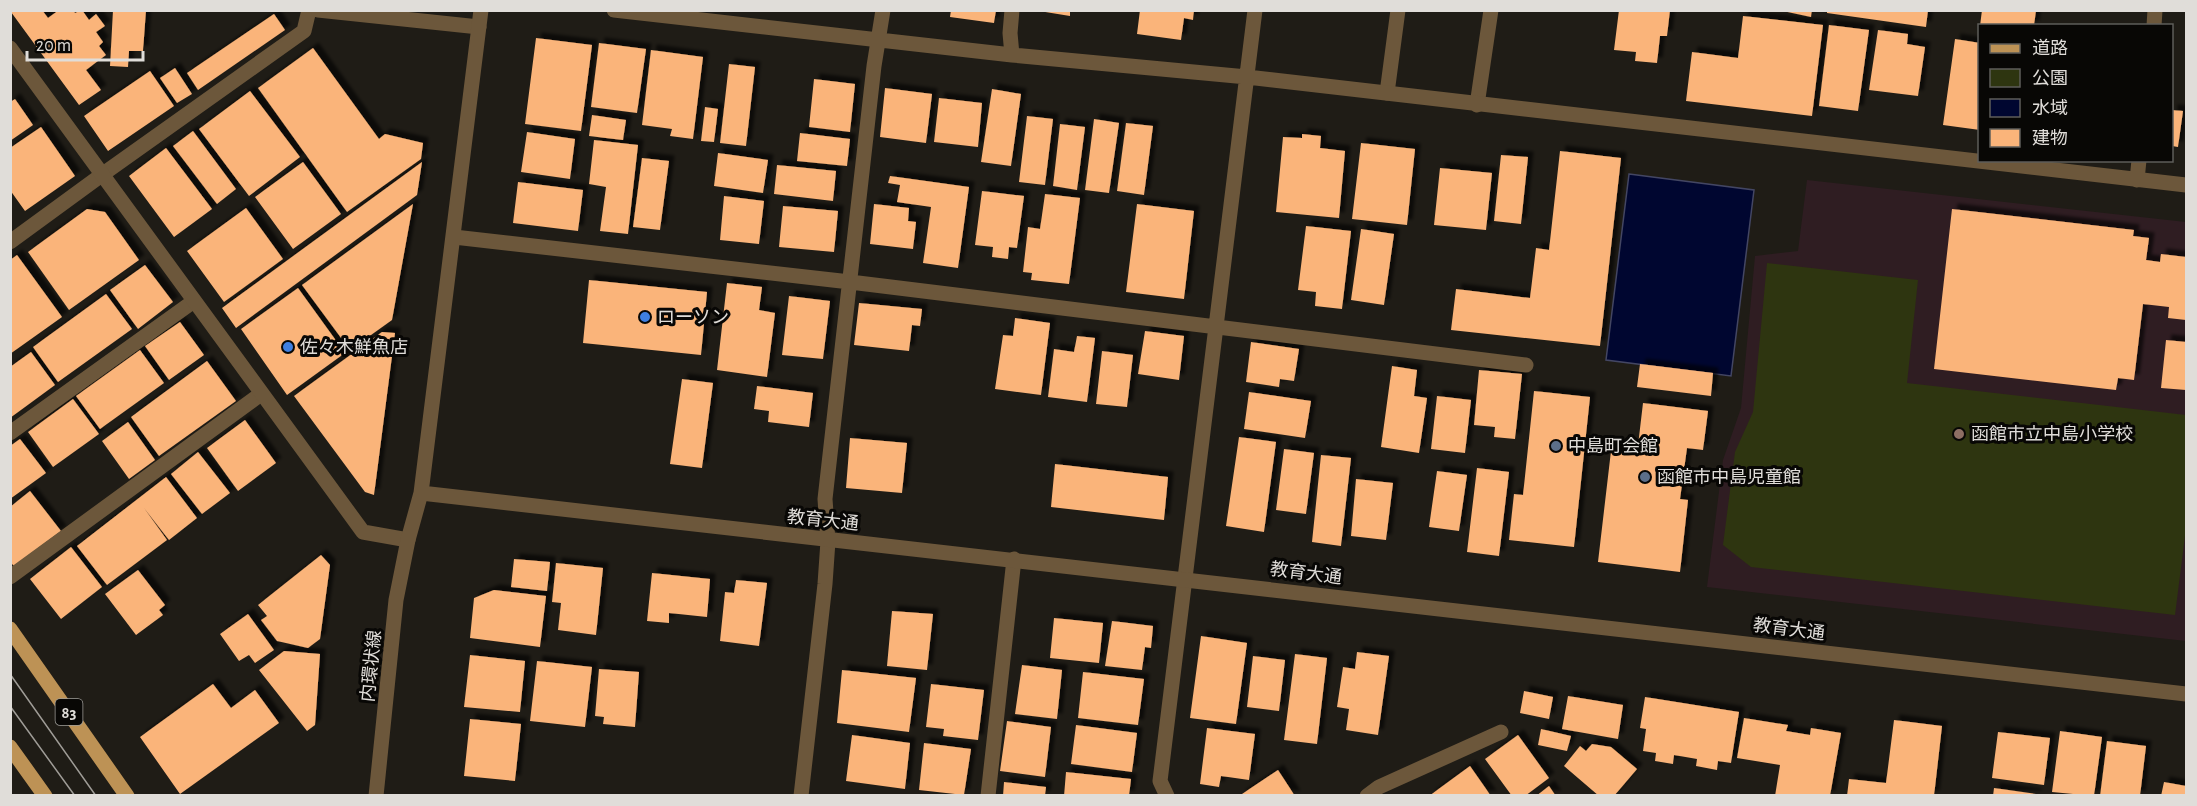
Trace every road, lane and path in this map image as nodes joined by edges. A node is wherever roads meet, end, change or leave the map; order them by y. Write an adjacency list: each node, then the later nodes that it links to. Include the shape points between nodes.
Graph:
1 (309, 10): 22 (street, via 304,31)
2 (318, 10): 11 (street)
3 (481, 10): 11 (street, 内環状線)
4 (614, 10): 12 (street)
5 (763, 10): 12 (street)
6 (883, 10): 13 (street)
7 (1012, 10): 15 (street)
8 (1255, 10): 16 (street)
9 (1398, 10): 17 (street)
10 (1491, 10): 18 (street)
11 (479, 27): 25 (street, 内環状線)
12 (764, 27): 13 (street)
13 (878, 40): 15 (street); 27 (street)
14 (10, 48): 22 (street)
15 (1012, 55): 16 (street)
16 (1247, 77): 17 (street); 29 (street)
17 (1387, 93): 18 (street)
18 (1477, 105): 19 (street)
19 (1978, 162)
20 (1979, 162): 23 (street)
21 (2139, 162): 23 (street)
22 (103, 174): 26 (street); 28 (street)
23 (2137, 180): 24 (street)
24 (2187, 185)
25 (454, 237): 27 (street); 33 (street, 内環状線)
26 (10, 242)
27 (850, 282): 29 (street); 35 (street, via 825,499)
28 (194, 301): 31 (street); 32 (street)
29 (1217, 327): 30 (street); 38 (street)
30 (1526, 365)
31 (261, 394): 34 (street, via 363,532); 37 (street)
32 (10, 434)
33 (421, 493): 34 (street, 内環状線); 35 (street, 教育大通)
34 (408, 540): 45 (street, 内環状線, via 396,600)
35 (828, 541): 36 (street, 教育大通); 46 (street)
36 (1014, 559): 38 (street, 教育大通); 47 (street)
37 (10, 577)
38 (1185, 579): 40 (street, 教育大通); 48 (street, via 1160,781)
39 (10, 629): 44 (main road, 83)
40 (2187, 694)
41 (1501, 732): 49 (street)
42 (10, 747): 43 (main road)
43 (45, 795)
44 (127, 795)
45 (376, 795)
46 (801, 795)
47 (988, 795)
48 (1167, 795)
49 (1367, 795)

